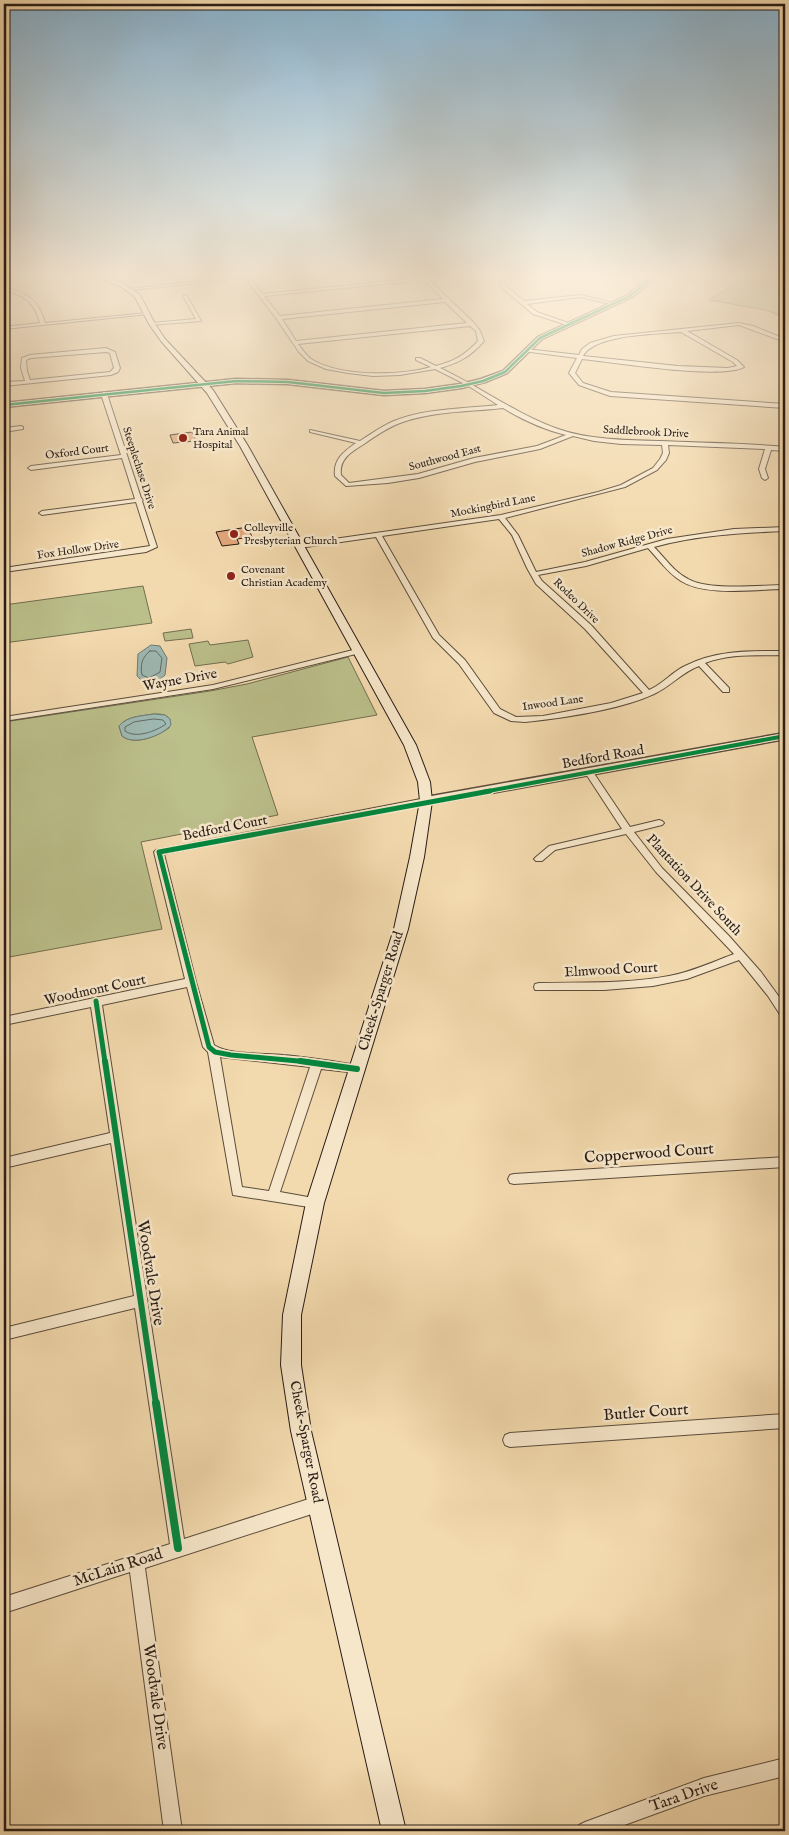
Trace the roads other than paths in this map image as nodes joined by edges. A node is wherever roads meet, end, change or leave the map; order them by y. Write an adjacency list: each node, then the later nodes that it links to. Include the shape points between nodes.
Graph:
1 (580, 358): 22 (street, via 572,376 581,384 610,394)
2 (27, 359): 13 (street, via 23,363)
3 (114, 359): 13 (street, via 116,370 106,374)
4 (179, 359): 15 (main road, Cheek-Sparger Road)
5 (309, 359): 11 (street, via 334,368 380,373)
6 (419, 359): 11 (street)
7 (463, 359): 11 (street)
8 (518, 359): 16 (street, via 505,372)
9 (587, 359): 10 (street, via 686,368 728,370 740,367)
10 (731, 359)
11 (437, 369): 12 (street)
12 (443, 372): 16 (street, Saddlebrook Drive); 17 (street, Saddlebrook Drive, via 444,376)
13 (29, 382): 14 (street)
14 (4, 384)
15 (203, 384): 17 (street, via 266,380 392,393); 18 (street); 40 (main road, Cheek-Sparger Road, via 244,446)
16 (470, 384): 17 (street); 19 (street, Saddlebrook Drive)
17 (461, 386): 19 (street, Saddlebrook Drive)
18 (104, 394): 20 (street); 31 (street, Steeplechase Drive)
19 (485, 396): 21 (street, Saddlebrook Drive)
20 (4, 405)
21 (502, 406): 26 (street, Saddlebrook Drive, via 528,420); 27 (street, via 405,419)
22 (785, 406)
23 (21, 428): 24 (street)
24 (4, 430)
25 (312, 431): 27 (street)
26 (573, 434): 27 (street, Southwood East, via 538,448 474,460 419,476 348,484 338,476 338,467 343,456); 28 (street, Saddlebrook Drive, via 606,441)
27 (361, 443)
28 (665, 444): 29 (street, Saddlebrook Drive); 36 (street, Mockingbird Lane, via 666,453 655,469 623,486)
29 (768, 448): 30 (street, Saddlebrook Drive); 33 (street, via 762,469)
30 (785, 449)
31 (125, 456): 32 (street, Oxford Court); 34 (street, Steeplechase Drive)
32 (31, 468)
33 (765, 478)
34 (140, 500): 35 (street); 41 (street, Steeplechase Drive)
35 (42, 512)
36 (501, 517): 38 (street, Mockingbird Lane); 43 (street, Rodeo Drive, via 515,535)
37 (785, 529): 39 (street, Shadow Ridge Drive, via 734,531)
38 (378, 535): 40 (street, Mockingbird Lane); 49 (street, Inwood Lane, via 436,636 462,662 503,716 526,720 543,718 612,705)
39 (648, 545): 43 (street, Shadow Ridge Drive, via 586,564); 44 (street, via 678,575 693,584)
40 (300, 546): 45 (main road, Cheek-Sparger Road)
41 (154, 548): 42 (street, Fox Hollow Drive)
42 (4, 570)
43 (534, 574): 49 (street, Rodeo Drive)
44 (785, 587)
45 (357, 651): 50 (street, Wayne Drive, via 203,689); 53 (main road, Cheek-Sparger Road, via 410,745 424,782)
46 (785, 653): 47 (street, Inwood Lane, via 739,653)
47 (700, 662): 48 (street); 49 (street, Inwood Lane)
48 (726, 690)
49 (648, 694)
50 (4, 719)
51 (785, 736): 52 (street, Bedford Road)
52 (588, 771): 53 (street, Bedford Road); 55 (street, Plantation Drive South)
53 (426, 801): 58 (street, Bedford Court, via 159,852); 66 (main road, Cheek-Sparger Road, via 401,929)
54 (659, 823): 55 (street)
55 (626, 830): 56 (street, via 552,848); 57 (street, Plantation Drive South)
56 (539, 859)
57 (741, 956): 59 (street, Elmwood Court, via 662,981); 60 (street, Plantation Drive South)
58 (191, 982): 61 (street, Woodmont Court); 64 (street, via 204,1033)
59 (539, 987)
60 (781, 1000): 62 (street, Plantation Drive South)
61 (96, 1001): 63 (street, Woodmont Court); 67 (street, Woodvale Drive)
62 (785, 1013)
63 (4, 1021)
64 (213, 1050): 65 (street); 71 (street, via 237,1191)
65 (317, 1064): 66 (street); 71 (street)
66 (357, 1070): 72 (main road, Cheek-Sparger Road)
67 (116, 1136): 69 (street); 73 (street, Woodvale Drive)
68 (785, 1162): 70 (street, Copperwood Court)
69 (4, 1163)
70 (514, 1179)
71 (273, 1196): 72 (street)
72 (315, 1202): 77 (main road, Cheek-Sparger Road, via 292,1315 291,1365 301,1431)
73 (141, 1300): 74 (street); 78 (street, Woodvale Drive)
74 (4, 1334)
75 (785, 1421): 76 (street, Butler Court)
76 (510, 1440)
77 (318, 1504): 78 (street, McLain Road); 83 (main road, Cheek-Sparger Road)
78 (178, 1548): 79 (street, McLain Road)
79 (136, 1562): 80 (street, McLain Road); 82 (street, Woodvale Drive)
80 (4, 1605)
81 (785, 1767): 84 (street, Tara Drive, via 704,1787)
82 (174, 1831)
83 (394, 1831)
84 (585, 1831)

